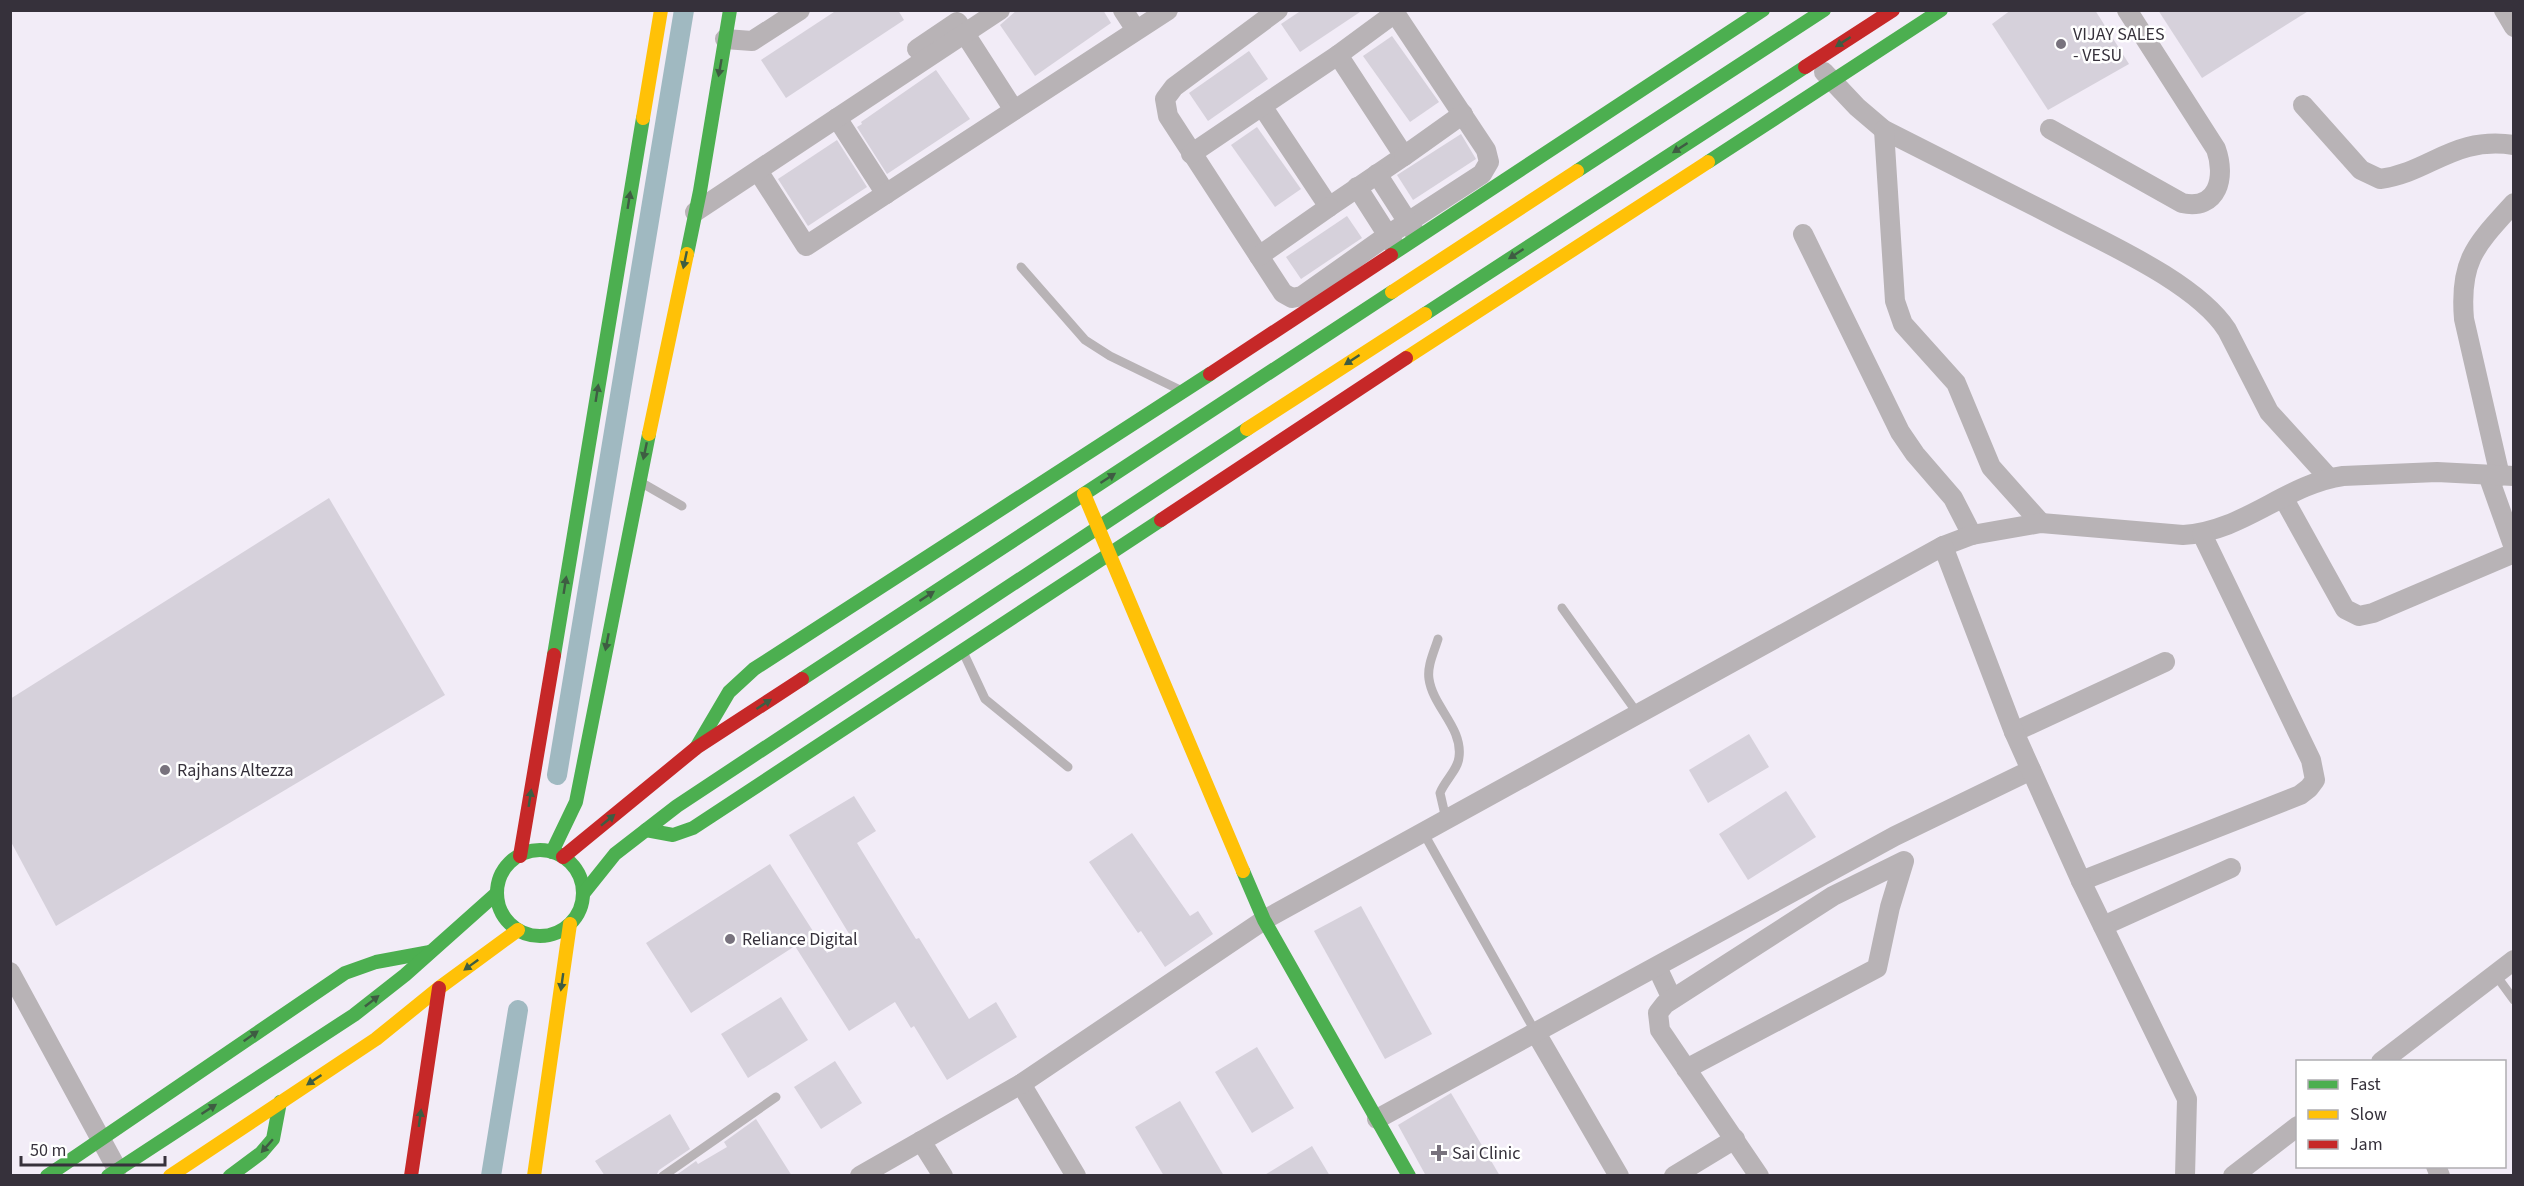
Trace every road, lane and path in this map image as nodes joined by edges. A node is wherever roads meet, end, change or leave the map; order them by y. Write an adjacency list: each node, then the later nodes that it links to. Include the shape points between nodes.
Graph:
1 (661, 10): 72 (street, one-way to 1)
2 (730, 10): 18 (street)
3 (800, 10): 18 (street, via 752,41)
4 (1000, 10): 15 (street)
5 (1123, 10): 17 (street)
6 (1168, 10): 17 (street)
7 (1278, 10): 30 (street, via 1174,87 1165,99 1168,116)
8 (1763, 10): 39 (street)
9 (1824, 10): 48 (street, one-way to 9)
10 (1893, 10): 20 (street, one-way to 20)
11 (1941, 10): 21 (street)
12 (2127, 10): 27 (street, via 2216,149 2222,172 2217,187 2203,203 2182,203)
13 (2504, 10): 16 (street)
14 (1394, 12): 19 (street); 25 (street)
15 (957, 22): 24 (street); 26 (street); 32 (street)
16 (2514, 27)
17 (1136, 30): 24 (street)
18 (725, 39): 37 (street, one-way to 37)
19 (1338, 55): 23 (street); 31 (street)
20 (1814, 61): 21 (street); 52 (street, one-way to 52)
21 (1833, 81): 28 (street); 58 (street)
22 (2302, 105): 29 (street, via 2353,162 2371,177 2380,179 2472,145)
23 (1262, 106): 30 (street); 38 (street)
24 (1014, 110): 35 (street)
25 (1463, 114): 31 (street); 39 (street, via 1486,150 1489,162 1482,174)
26 (837, 118): 32 (street); 35 (street)
27 (2050, 129)
28 (1884, 130): 46 (street, via 2108,244 2195,296 2227,330 2269,412); 51 (street, via 1899,314 1908,330 1956,383 1991,467)
29 (2514, 145)
30 (1191, 154): 42 (street)
31 (1404, 156): 33 (street)
32 (748, 172): 35 (street, via 806,246); 37 (street)
33 (1377, 174): 34 (street); 39 (street)
34 (1357, 188): 38 (street); 41 (street)
35 (886, 194)
36 (2514, 203): 45 (street, via 2480,240 2464,274 2462,296)
37 (696, 205): 47 (street, one-way to 47)
38 (1329, 207): 42 (street)
39 (1413, 229): 41 (street)
40 (1803, 234): 54 (street, via 1900,432 1953,498)
41 (1393, 242): 42 (street, via 1302,296 1292,298 1282,293); 44 (street)
42 (1259, 256)
43 (1021, 267): 44 (lane, via 1085,340)
44 (1182, 391): 65 (street, via 754,669 729,692)
45 (2501, 476): 46 (street, via 2437,472); 56 (street)
46 (2329, 478): 49 (street)
47 (639, 481): 50 (lane); 71 (street, one-way to 71, via 576,802)
48 (1084, 494): 52 (street); 65 (street, one-way to 48)
49 (2284, 499): 53 (street); 57 (street, via 2345,609 2359,616)
50 (682, 506)
51 (2042, 523): 53 (street); 54 (street)
52 (1099, 525): 58 (street); 69 (street)
53 (2202, 534): 74 (street, via 2311,760 2314,780 2300,795)
54 (1972, 535): 55 (street)
55 (1943, 546): 63 (street); 64 (street)
56 (2514, 548)
57 (2514, 553)
58 (1111, 554): 61 (street); 77 (street)
59 (1562, 608): 63 (lane)
60 (1438, 639): 68 (lane, via 1429,668 1431,689 1455,733 1460,755 1440,793)
61 (963, 651): 66 (lane, via 985,699); 69 (street, via 693,828 673,835)
62 (2165, 662): 64 (street)
63 (1638, 714): 68 (street)
64 (2014, 732): 67 (street)
65 (696, 748): 71 (street, one-way to 65)
66 (1068, 767)
67 (2031, 770): 74 (street); 83 (street, via 1895,836)
68 (1446, 819): 70 (street)
69 (646, 830): 76 (street, via 615,854)
70 (1423, 832): 77 (street); 89 (lane)
71 (558, 854): 72 (street, via 541,850); 76 (street, via 578,873)
72 (520, 856): 75 (street, via 504,871)
73 (2231, 868): 79 (street)
74 (2081, 881): 79 (street)
75 (497, 893): 80 (street, via 503,914); 81 (street)
76 (583, 894): 78 (street, via 582,905)
77 (1263, 921): 92 (street); 95 (street)
78 (570, 924): 80 (street, via 551,935); 105 (street, one-way to 105)
79 (2103, 926): 114 (street, via 2187,1099)
80 (518, 930): 86 (street, one-way to 86)
81 (430, 952): 97 (street, one-way to 81, via 345,973 368,962); 100 (street, one-way to 81, via 354,1015)
82 (2514, 960): 85 (street)
83 (1657, 967): 87 (street); 89 (street)
84 (10, 972): 97 (street)
85 (2495, 974): 88 (lane); 90 (street)
86 (439, 988): 94 (street, one-way to 94, via 376,1039); 104 (street, one-way to 86)
87 (1672, 999): 91 (street, via 1658,1013 1660,1030); 91 (street, via 1833,896 1904,861 1876,968)
88 (2514, 1000)
89 (1536, 1033): 95 (street); 111 (street)
90 (2387, 1060)
91 (1686, 1069): 98 (street)
92 (1021, 1084): 99 (street); 109 (street)
93 (776, 1097): 106 (lane)
94 (280, 1102): 102 (street); 103 (street, one-way to 103, via 273,1139)
95 (1377, 1119): 110 (street)
96 (2296, 1128): 115 (street)
97 (102, 1139): 100 (street); 101 (street)
98 (1735, 1139): 112 (street); 113 (street)
99 (921, 1141): 107 (street); 108 (street)
100 (112, 1172)
101 (47, 1176)
102 (170, 1176)
103 (230, 1176)
104 (411, 1176)
105 (534, 1176)
106 (663, 1176)
107 (860, 1176)
108 (943, 1176)
109 (1076, 1176)
110 (1410, 1176)
111 (1619, 1176)
112 (1674, 1176)
113 (1759, 1176)
114 (2185, 1176)
115 (2233, 1176)

